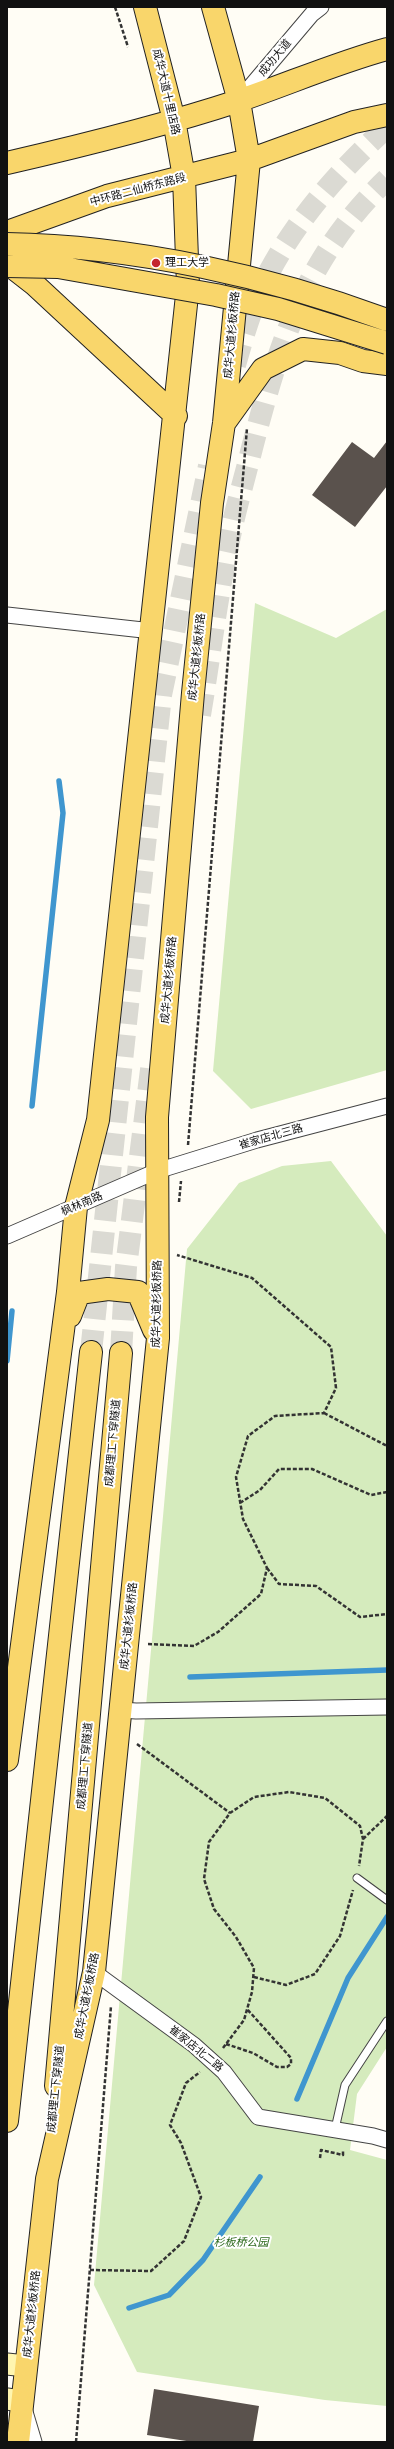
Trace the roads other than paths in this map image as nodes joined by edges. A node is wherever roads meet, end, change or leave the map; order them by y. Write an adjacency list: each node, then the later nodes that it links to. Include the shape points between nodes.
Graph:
1 (145, 7): 7 (main road, 成华大道十里店路)
2 (213, 7): 5 (main road)
3 (314, 9): 5 (street, 成功大道)
4 (387, 50): 5 (main road, via 347,60)
5 (239, 101): 7 (main road); 8 (main road)
6 (387, 115): 8 (main road, 中环路二仙桥东路段, via 354,122)
7 (174, 120): 9 (main road, via 116,138); 10 (main road, 成华大道十里店路)
8 (249, 160): 10 (main road, 中环路二仙桥东路段); 18 (main road, 成华大道杉板桥路)
9 (7, 163)
10 (184, 178): 11 (main road, 中环路二仙桥东路段, via 107,196); 17 (main road, via 188,286)
11 (7, 232)
12 (7, 244): 14 (main road, bridge, via 63,245 253,278 335,301)
13 (7, 264): 15 (main road, bridge, via 58,267 216,295 278,309); 17 (main road, via 34,284)
14 (387, 320)
15 (387, 343)
16 (387, 364): 18 (main road, via 363,361 340,353 304,349 263,369)
17 (176, 416): 20 (main road)
18 (224, 423): 22 (main road, 成华大道杉板桥路, via 212,503 193,693 158,1118)
19 (7, 615): 20 (street)
20 (152, 631): 23 (main road, via 98,1120)
21 (387, 1106): 22 (street, 崔家店北三路, via 257,1140)
22 (157, 1171): 23 (street, 枫林南路); 26 (main road, 成华大道杉板桥路)
23 (76, 1207): 24 (street, 枫林南路); 25 (main road)
24 (7, 1236)
25 (63, 1332): 26 (main road, via 79,1293 108,1289 138,1292); 31 (main road)
26 (158, 1338): 30 (main road, 成华大道杉板桥路)
27 (91, 1352): 36 (main road)
28 (121, 1353): 39 (main road, 成都理工下穿隧道)
29 (387, 1708): 30 (street)
30 (121, 1710): 34 (main road, 成华大道杉板桥路)
31 (7, 1760)
32 (357, 1878): 33 (lane)
33 (384, 1898)
34 (94, 1972): 37 (street, 崔家店北二路, via 213,2062 224,2072 258,2117); 39 (main road, 成华大道杉板桥路)
35 (387, 2021): 37 (lane, via 346,2085)
36 (7, 2121)
37 (335, 2129): 38 (street, 崔家店北二路)
38 (387, 2140)
39 (47, 2179): 40 (main road, 成华大道杉板桥路)
40 (16, 2365): 41 (main road, 成华大道杉板桥路)
41 (14, 2400): 42 (main road, 成华大道杉板桥路); 43 (street)
42 (18, 2442)
43 (34, 2442)

